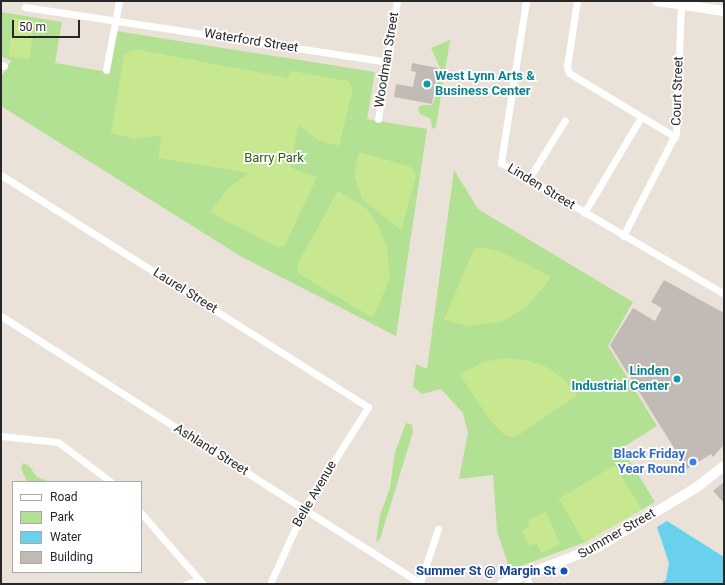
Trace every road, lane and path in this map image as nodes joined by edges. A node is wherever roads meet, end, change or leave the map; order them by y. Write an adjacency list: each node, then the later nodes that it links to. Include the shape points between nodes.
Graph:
1 (119, 1): 9 (street)
2 (397, 1): 10 (street, Woodman Street)
3 (526, 1): 17 (street, Linden Street, via 500,159 503,165)
4 (577, 1): 12 (street, via 567,71)
5 (657, 1): 6 (main road)
6 (680, 5): 8 (main road); 15 (street, Court Street)
7 (25, 7): 9 (street, Waterford Street)
8 (724, 12)
9 (115, 22): 10 (street, Waterford Street); 11 (street)
10 (387, 62): 13 (street, Woodman Street)
11 (106, 70)
12 (641, 117): 15 (street); 18 (street)
13 (378, 119)
14 (565, 120): 17 (street)
15 (675, 137): 19 (street, Court Street)
16 (1, 176): 22 (street, Laurel Street)
17 (528, 180): 18 (street, Linden Street)
18 (584, 213): 19 (street, Linden Street)
19 (623, 236): 20 (street, Linden Street)
20 (724, 294)
21 (1, 316): 26 (street, Ashland Street)
22 (368, 408): 26 (street, Belle Avenue)
23 (1, 436): 25 (street, via 58,442)
24 (724, 466): 29 (main road, Summer Street, via 697,487 598,547)
25 (110, 481)
26 (304, 509): 32 (street, Belle Avenue); 33 (street, Ashland Street)
27 (142, 514): 30 (street)
28 (438, 529): 33 (street)
29 (527, 580): 34 (main road, Summer Street)
30 (201, 582): 31 (street)
31 (186, 584)
32 (270, 584)
33 (420, 584)
34 (502, 584)

